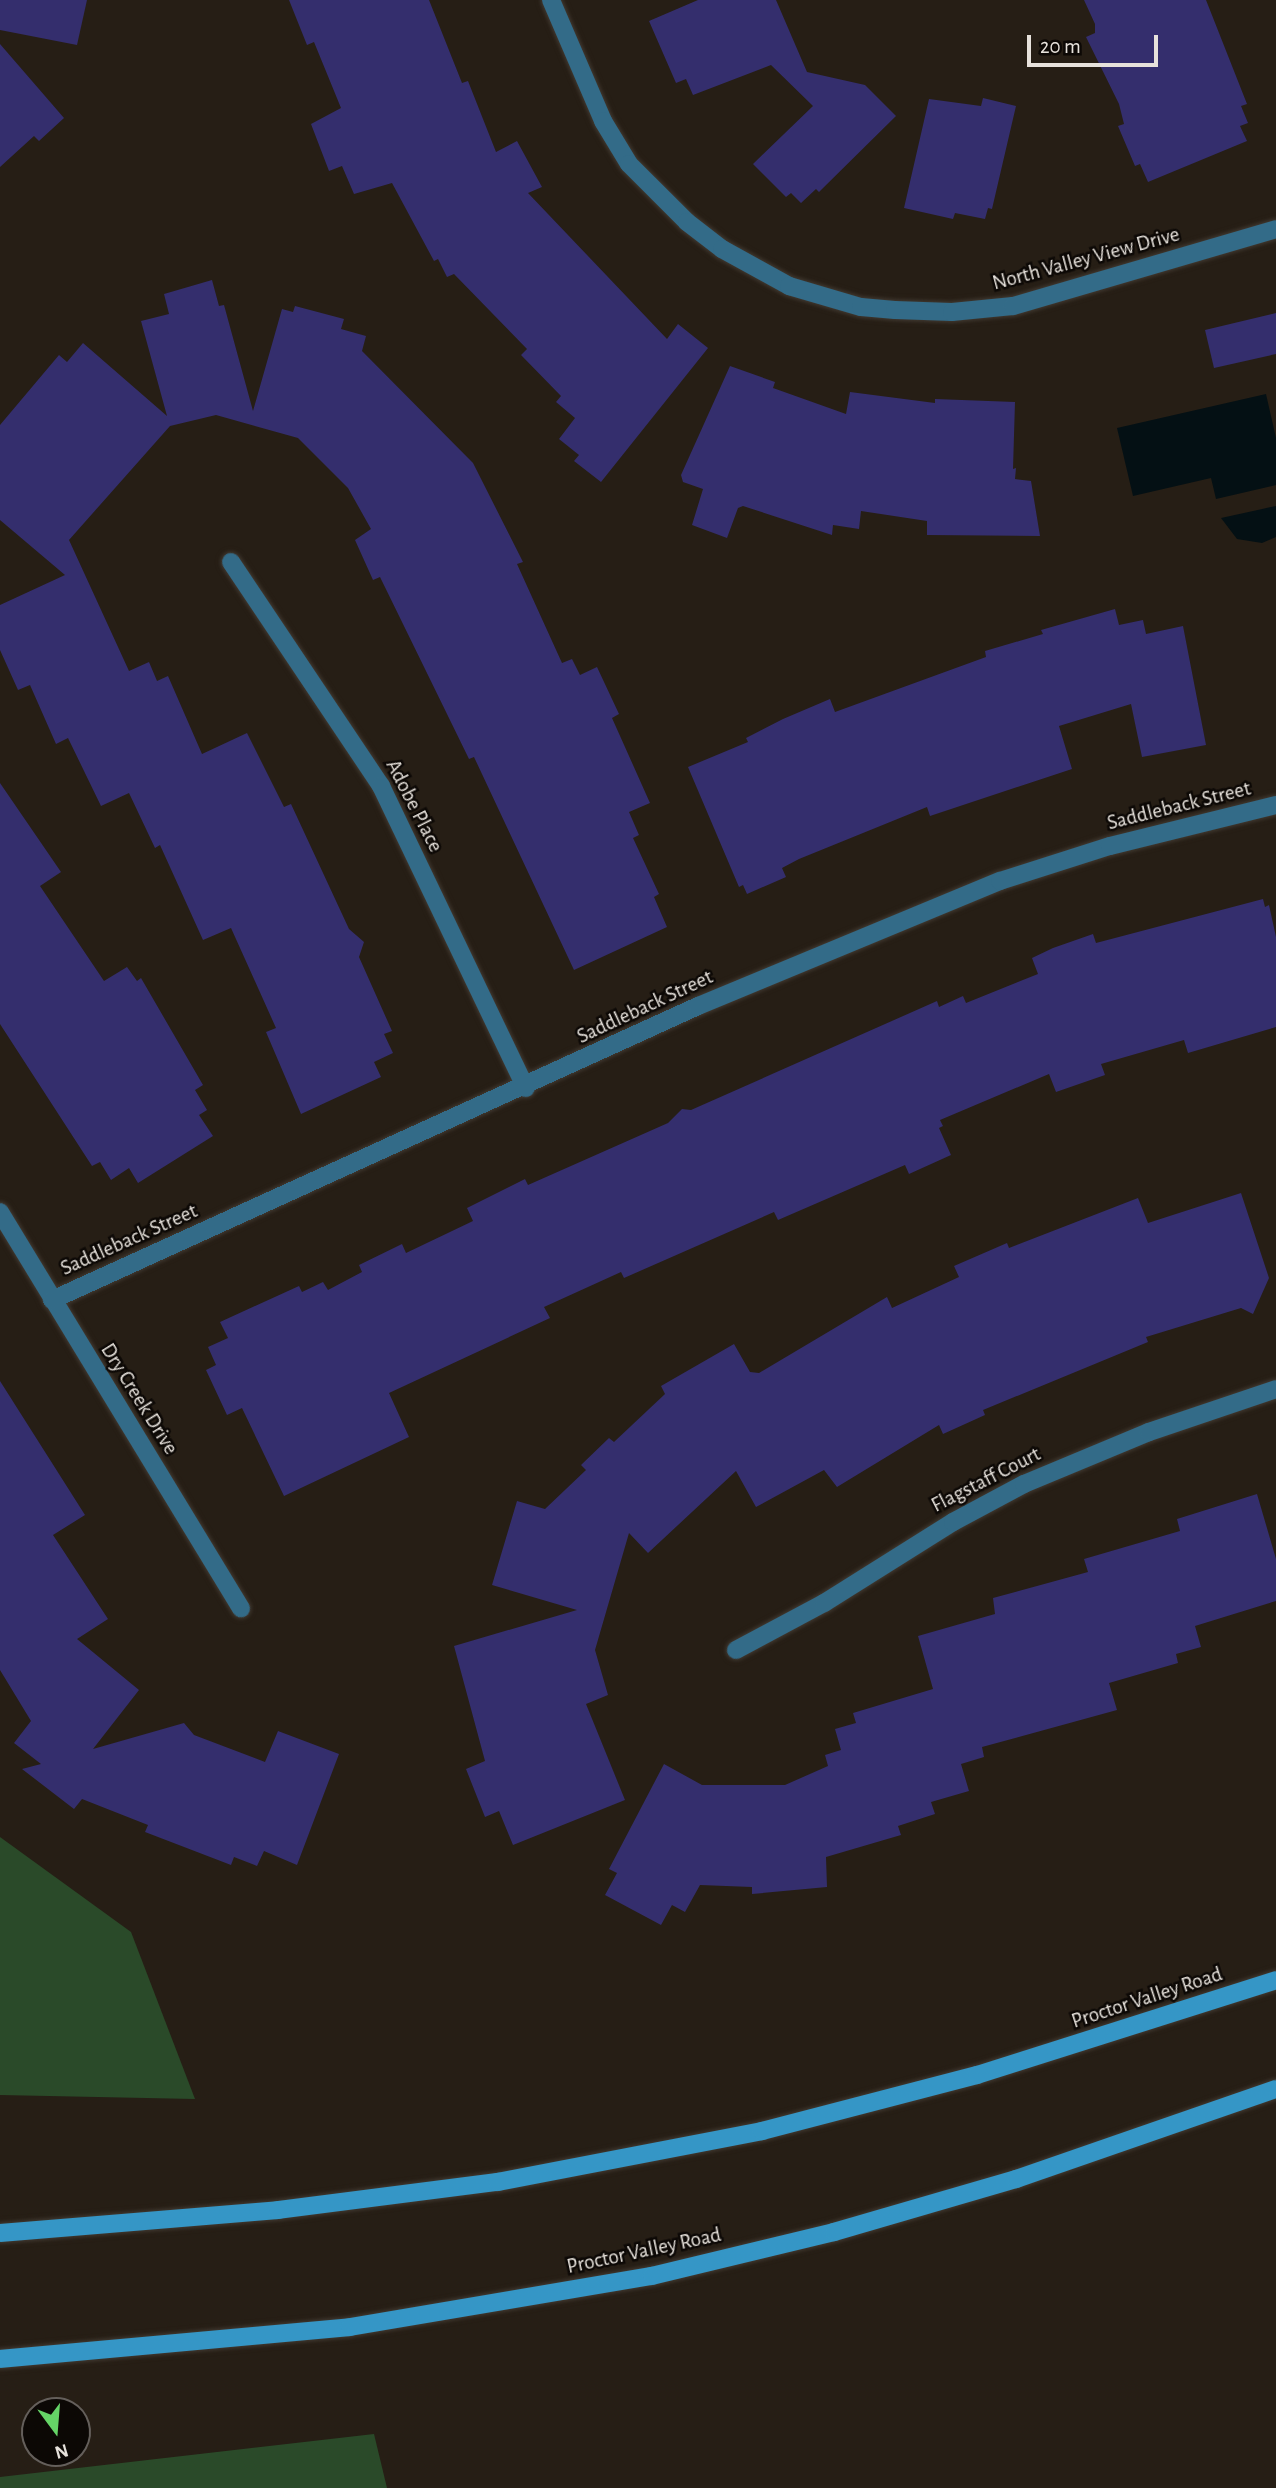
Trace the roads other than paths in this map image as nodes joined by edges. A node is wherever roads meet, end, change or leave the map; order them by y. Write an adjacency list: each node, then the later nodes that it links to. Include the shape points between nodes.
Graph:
1 (551, 0): 2 (street, North Valley View Drive, via 603,121 629,164 687,222 723,249 789,286 861,307 951,312 1013,306)
2 (1276, 229)
3 (231, 562): 5 (street, Adobe Place, via 381,786)
4 (1276, 805): 5 (street, Saddleback Street, via 1110,846 1000,881 698,1006)
5 (526, 1088): 7 (street, Saddleback Street)
6 (0, 1212): 7 (street, Dry Creek Drive)
7 (52, 1300): 9 (street, Dry Creek Drive)
8 (1276, 1389): 10 (street, Flagstaff Court, via 1139,1436 1024,1484)
9 (241, 1609)
10 (736, 1650)
11 (1276, 1980): 13 (main road, Proctor Valley Road, via 977,2075 762,2132 498,2182 278,2210)
12 (1276, 2090): 14 (main road, Proctor Valley Road, via 1016,2179 834,2232 652,2276 350,2327)
13 (0, 2233)
14 (0, 2359)

